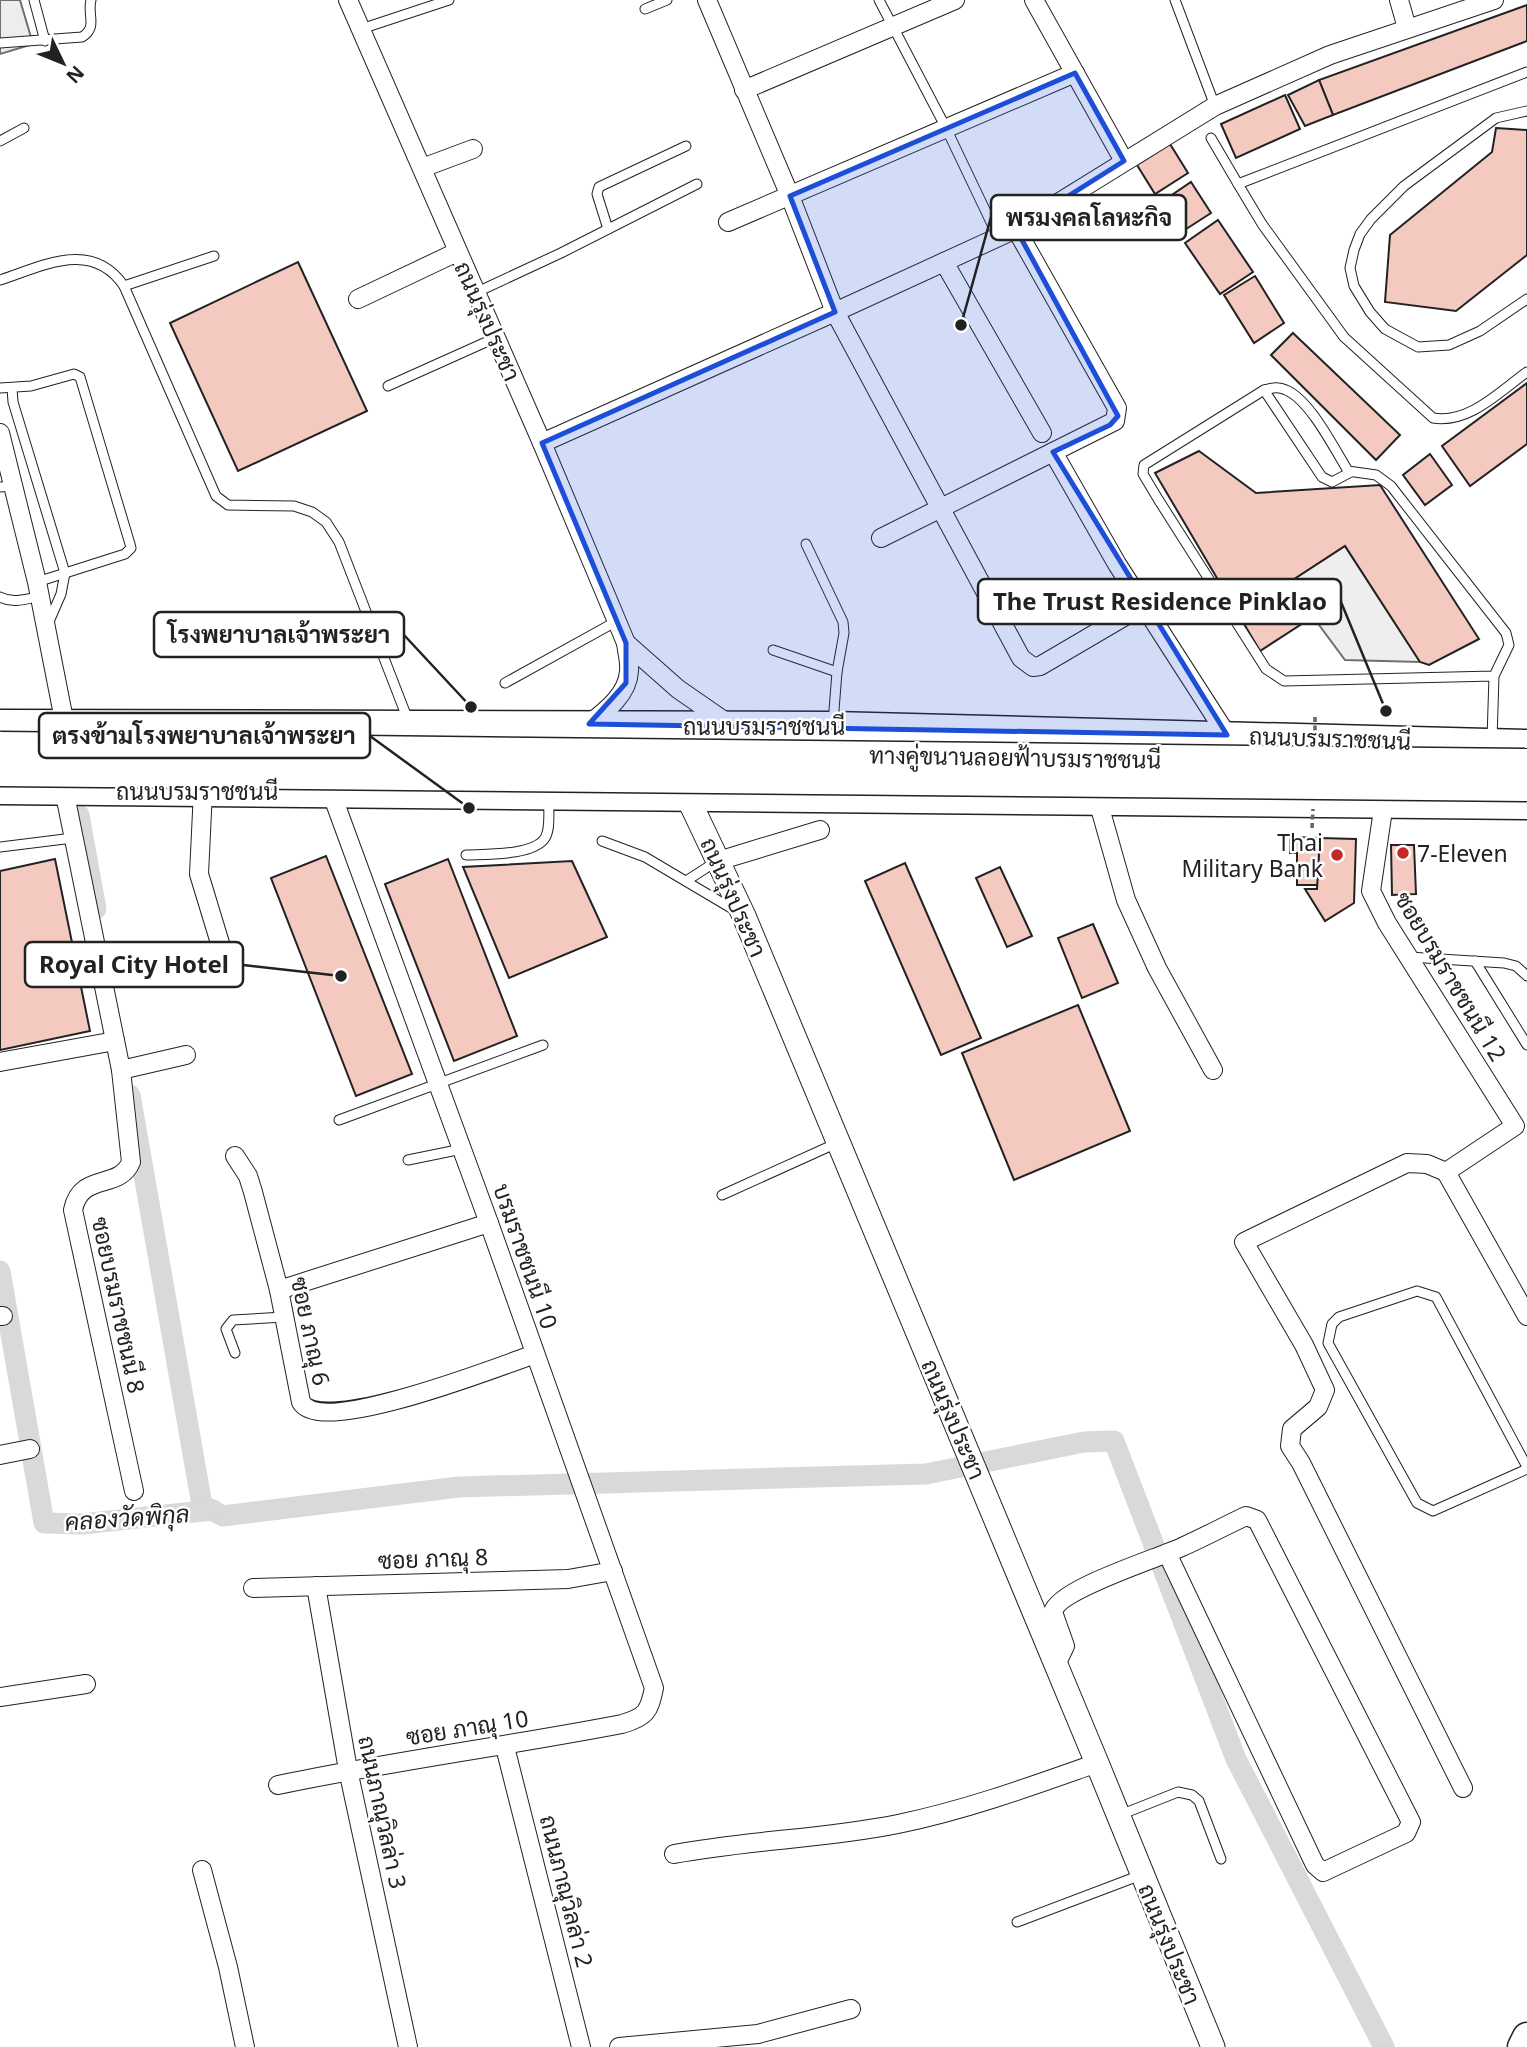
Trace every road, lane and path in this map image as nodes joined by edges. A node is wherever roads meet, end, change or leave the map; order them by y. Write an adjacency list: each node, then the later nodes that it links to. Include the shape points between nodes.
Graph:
1 (34, 0): 17 (lane)
2 (348, 0): 16 (street, ถนนรุ่งประชา)
3 (449, 0): 16 (lane)
4 (667, 0): 13 (lane)
5 (708, 0): 21 (street)
6 (879, 0): 14 (lane)
7 (954, 0): 14 (street)
8 (1034, 0): 20 (street)
9 (1175, 0): 22 (lane)
10 (1399, 0): 15 (street)
11 (1494, 0): 15 (street)
12 (89, 2): 17 (lane, via 90,33)
13 (645, 9)
14 (892, 27): 21 (street); 25 (lane)
15 (1407, 28): 22 (street, via 1330,55)
16 (361, 29): 31 (street, ถนนรุ่งประชา)
17 (45, 41): 18 (lane)
18 (0, 43)
19 (1527, 72): 33 (lane)
20 (1074, 73): 25 (street); 30 (street)
21 (744, 90): 34 (street)
22 (1215, 106): 30 (street)
23 (1527, 111): 46 (lane, via 1496,118 1404,186 1360,234 1350,268 1354,286 1370,312 1385,329 1418,347 1449,345 1480,331)
24 (24, 128): 27 (lane)
25 (946, 128): 34 (street); 38 (lane)
26 (1211, 138): 33 (lane)
27 (0, 141)
28 (686, 146): 36 (lane, via 599,187)
29 (473, 149): 31 (street)
30 (1124, 161): 37 (street)
31 (422, 168): 39 (street, ถนนรุ่งประชา)
32 (697, 184): 36 (lane)
33 (1238, 184): 49 (lane, via 1344,338 1433,418 1447,420 1469,414)
34 (790, 196): 35 (street); 47 (street)
35 (728, 222)
36 (608, 229): 44 (lane)
37 (1016, 229): 38 (street); 57 (street, via 1117,408 1118,415 1110,425)
38 (998, 237): 41 (street)
39 (457, 252): 44 (street, ถนนรุ่งประชา); 45 (street)
40 (214, 256): 43 (lane)
41 (944, 262): 47 (street); 55 (street)
42 (0, 280): 43 (lane, via 74,258 107,267)
43 (124, 286): 77 (lane, via 216,496 228,505 294,506 326,522 339,542)
44 (475, 293): 48 (street, ถนนรุ่งประชา)
45 (358, 299)
46 (1527, 299)
47 (835, 313): 56 (street); 60 (street)
48 (495, 338): 50 (lane); 56 (street, ถนนรุ่งประชา)
49 (1527, 372)
50 (388, 386)
51 (0, 388): 52 (lane)
52 (12, 388): 63 (lane); 63 (lane, via 74,374 80,377 130,544 125,554)
53 (1264, 390): 58 (lane, via 1288,390 1304,404); 58 (lane, via 1326,481); 72 (lane, via 1142,469 1266,669 1284,681)
54 (0, 433): 59 (street)
55 (1042, 433)
56 (542, 443): 67 (street, ถนนรุ่งประชา)
57 (1053, 452): 60 (street); 66 (street)
58 (1351, 472): 72 (lane, via 1376,475 1391,485 1499,622 1509,645)
59 (7, 487): 64 (street)
60 (940, 509): 61 (street); 66 (street, via 1027,665 1040,666)
61 (881, 538)
62 (806, 544): 71 (lane, via 843,622)
63 (65, 573): 64 (lane); 68 (lane)
64 (39, 589): 65 (lane, via 17,601); 68 (street)
65 (0, 597)
66 (1144, 605): 80 (street)
67 (617, 621): 69 (street, ถนนรุ่งประชา); 73 (lane)
68 (46, 627): 76 (street)
69 (626, 643): 75 (street, ถนนรุ่งประชา, via 626,683 608,710); 78 (street, ถนนรุ่งประชา, via 678,689)
70 (772, 650): 71 (lane)
71 (837, 672): 79 (lane)
72 (1494, 676): 81 (lane)
73 (505, 683)
74 (0, 724): 76 (main road, ถนนบรมราชชนนี)
75 (589, 724): 77 (main road, ถนนบรมราชชนนี); 78 (main road, ถนนบรมราชชนนี)
76 (65, 725): 77 (main road, ถนนบรมราชชนนี)
77 (411, 726)
78 (733, 726): 79 (main road, ถนนบรมราชชนนี)
79 (833, 726): 80 (main road, ถนนบรมราชชนนี)
80 (1227, 734): 81 (main road, ถนนบรมราชชนนี)
81 (1492, 744): 82 (main road, ถนนบรมราชชนนี)
82 (1527, 744)
83 (0, 746): 84 (main road, ทางคู่ขนานลอยฟ้าบรมราชชนนี, bridge)
84 (1527, 763)
85 (0, 772): 86 (main road, ทางคู่ขนานลอยฟ้าบรมราชชนนี, bridge)
86 (1527, 787)
87 (0, 790): 88 (main road, ถนนบรมราชชนนี)
88 (64, 790): 89 (main road, ถนนบรมราชชนนี); 97 (street, ซอยบรมราชชนนี 8)
89 (203, 791): 90 (main road, ถนนบรมราชชนนี); 106 (street, via 199,874)
90 (331, 792): 91 (main road, ถนนบรมราชชนนี); 115 (street, บรมราชชนนี 10)
91 (549, 794): 92 (main road, ถนนบรมราชชนนี); 100 (lane, via 548,827 537,846)
92 (687, 796): 93 (main road, ถนนบรมราชชนนี); 101 (street, ถนนรุ่งประชา)
93 (1098, 801): 94 (main road, ถนนบรมราชชนนี); 114 (street, via 1126,900)
94 (1384, 803): 95 (main road, ถนนบรมราชชนนี); 104 (street, ซอยบรมราชชนนี 12, via 1371,891)
95 (1527, 805)
96 (820, 830): 101 (street)
97 (73, 838): 99 (lane); 108 (street, ซอยบรมราชชนนี 8)
98 (602, 841): 102 (lane, via 645,857)
99 (0, 847)
100 (466, 855)
101 (718, 860): 102 (lane); 103 (street, ถนนรุ่งประชา)
102 (686, 881): 103 (lane)
103 (744, 916): 118 (street, ถนนรุ่งประชา)
104 (1409, 957): 105 (lane); 117 (street, ซอยบรมราชชนนี 12)
105 (1475, 961): 107 (lane, via 1516,965); 110 (lane)
106 (230, 976)
107 (1527, 976)
108 (115, 1041): 112 (street); 113 (street, ซอยบรมราชชนนี 8)
109 (543, 1045): 115 (lane)
110 (1527, 1045)
111 (186, 1055): 113 (street)
112 (0, 1062)
113 (121, 1070): 133 (street, ซอยบรมราชชนนี 8, via 131,1162 127,1171 86,1187 75,1198 73,1210)
114 (1213, 1070)
115 (438, 1083): 116 (lane); 119 (street, บรมราชชนนี 10)
116 (339, 1120)
117 (1521, 1123): 122 (street, ซอยบรมราชชนนี 12)
118 (839, 1142): 123 (lane); 138 (street, ถนนรุ่งประชา)
119 (461, 1149): 121 (lane); 124 (street, บรมราชชนนี 10)
120 (236, 1156): 125 (street, ซอย ภาณุ 6, via 251,1184)
121 (408, 1160)
122 (1446, 1172): 126 (street); 146 (street, via 1427,1164 1406,1163 1244,1242 1325,1390 1318,1407 1292,1429 1290,1446)
123 (722, 1195)
124 (489, 1223): 125 (street); 129 (street, บรมราชชนนี 10)
125 (279, 1290): 127 (street, ซอย ภาณุ 6)
126 (1527, 1316)
127 (284, 1317): 128 (lane, via 233,1320 226,1329); 129 (street, ซอย ภาณุ 6, via 301,1402 311,1411 411,1398)
128 (235, 1353)
129 (535, 1354): 135 (street, บรมราชชนนี 10)
130 (30, 1450): 131 (street)
131 (0, 1455)
132 (1527, 1468): 132 (lane, via 1437,1297 1417,1291 1339,1317 1332,1324 1328,1343 1422,1507 1433,1511)
133 (134, 1491)
134 (1167, 1553): 134 (street, via 1246,1516 1257,1520 1411,1822 1406,1833 1323,1872 1315,1865); 138 (street, via 1089,1584 1054,1606 1065,1646)
135 (613, 1571): 136 (street, ซอย ภาณุ 8, via 568,1578); 141 (street, บรมราชชนนี 10, via 654,1688 650,1707 640,1719)
136 (316, 1586): 137 (street, ซอย ภาณุ 8); 144 (street, ถนนภาณุวิลล่า 3)
137 (253, 1588)
138 (1056, 1665): 143 (street, ถนนรุ่งประชา)
139 (86, 1684): 140 (street)
140 (0, 1697)
141 (622, 1724): 142 (street, ซอย ภาณุ 10)
142 (505, 1746): 144 (street, ซอย ภาณุ 10); 158 (street, ถนนภาณุวิลล่า 2)
143 (1097, 1763): 147 (street, ถนนรุ่งประชา); 148 (street, via 986,1801 899,1824)
144 (348, 1770): 145 (street, ซอย ภาณุ 10); 157 (street, ถนนภาณุวิลล่า 3)
145 (278, 1785)
146 (1463, 1787)
147 (1118, 1816): 149 (lane, via 1178,1792 1192,1796 1199,1801); 151 (street, ถนนรุ่งประชา)
148 (674, 1854)
149 (1221, 1859)
150 (202, 1870): 156 (street)
151 (1142, 1875): 152 (lane); 160 (street, ถนนรุ่งประชา)
152 (1017, 1922)
153 (851, 2009): 155 (street)
154 (1527, 2037): 161 (main road)
155 (761, 2040): 159 (street)
156 (245, 2047)
157 (408, 2047)
158 (581, 2047)
159 (620, 2047)
160 (1213, 2047)
161 (1522, 2047)

